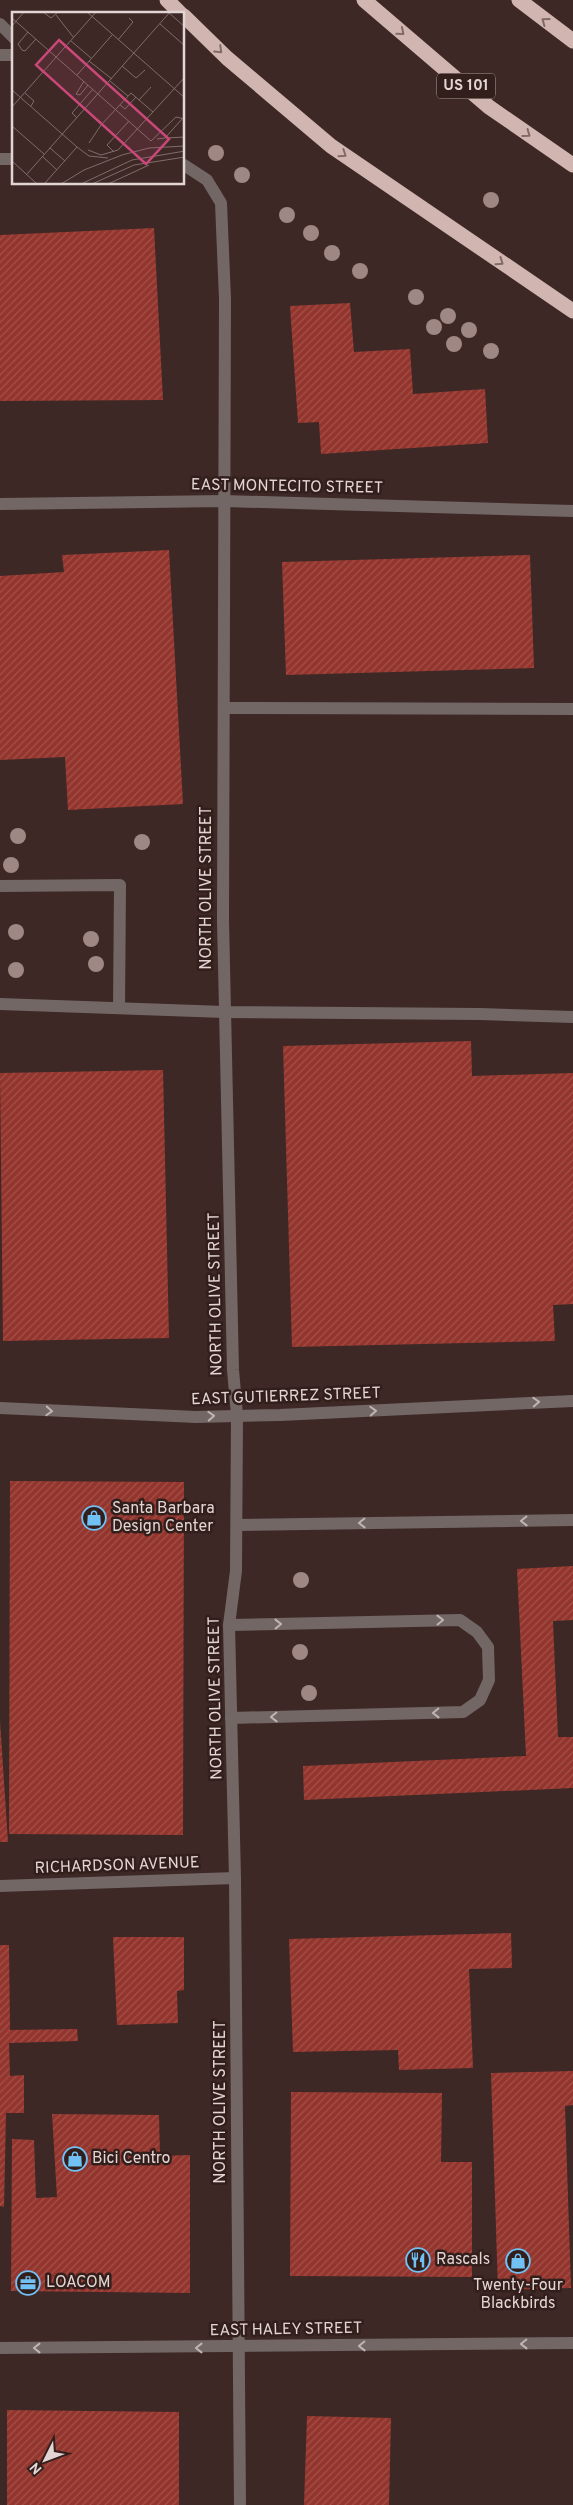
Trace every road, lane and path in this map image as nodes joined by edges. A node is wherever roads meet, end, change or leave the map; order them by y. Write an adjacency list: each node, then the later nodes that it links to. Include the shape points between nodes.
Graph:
1 (167, 0): 4 (highway)
2 (364, 0): 9 (highway, US 101, one-way to 9, via 489,107)
3 (519, 0): 8 (highway, one-way to 3)
4 (179, 12)
5 (185, 18): 11 (highway, one-way to 11, via 226,58 331,146)
6 (0, 24): 7 (street)
7 (12, 36)
8 (573, 41)
9 (573, 165)
10 (185, 166): 12 (street, NORTH OLIVE STREET, via 207,180 221,203 225,299)
11 (573, 311)
12 (225, 501): 13 (street, EAST MONTECITO STREET); 14 (street, EAST MONTECITO STREET); 15 (street, NORTH OLIVE STREET)
13 (0, 504)
14 (573, 511)
15 (224, 708): 16 (street); 20 (street, NORTH OLIVE STREET)
16 (573, 709)
17 (0, 886): 19 (street, via 120,885)
18 (0, 1004): 19 (street)
19 (119, 1008): 20 (street)
20 (224, 1012): 21 (street); 24 (street, NORTH OLIVE STREET, via 233,1370)
21 (573, 1017)
22 (573, 1401): 24 (street, EAST GUTIERREZ STREET, one-way to 22)
23 (0, 1408): 24 (street, EAST GUTIERREZ STREET, one-way to 24, via 196,1417)
24 (237, 1415): 26 (street, NORTH OLIVE STREET)
25 (573, 1520): 26 (street, one-way to 26)
26 (237, 1525): 27 (street, NORTH OLIVE STREET, via 236,1571)
27 (229, 1625): 28 (street, NORTH OLIVE STREET); 28 (street, one-way to 28, via 460,1620 477,1632 488,1647 489,1680 480,1700 462,1712)
28 (231, 1718): 29 (street, NORTH OLIVE STREET)
29 (236, 1878): 30 (street, RICHARDSON AVENUE); 33 (street, NORTH OLIVE STREET)
30 (0, 1886)
31 (573, 2344): 33 (street, EAST HALEY STREET, one-way to 33)
32 (0, 2348): 33 (street, EAST HALEY STREET, one-way to 32)
33 (238, 2348): 34 (street, NORTH OLIVE STREET)
34 (240, 2505)

